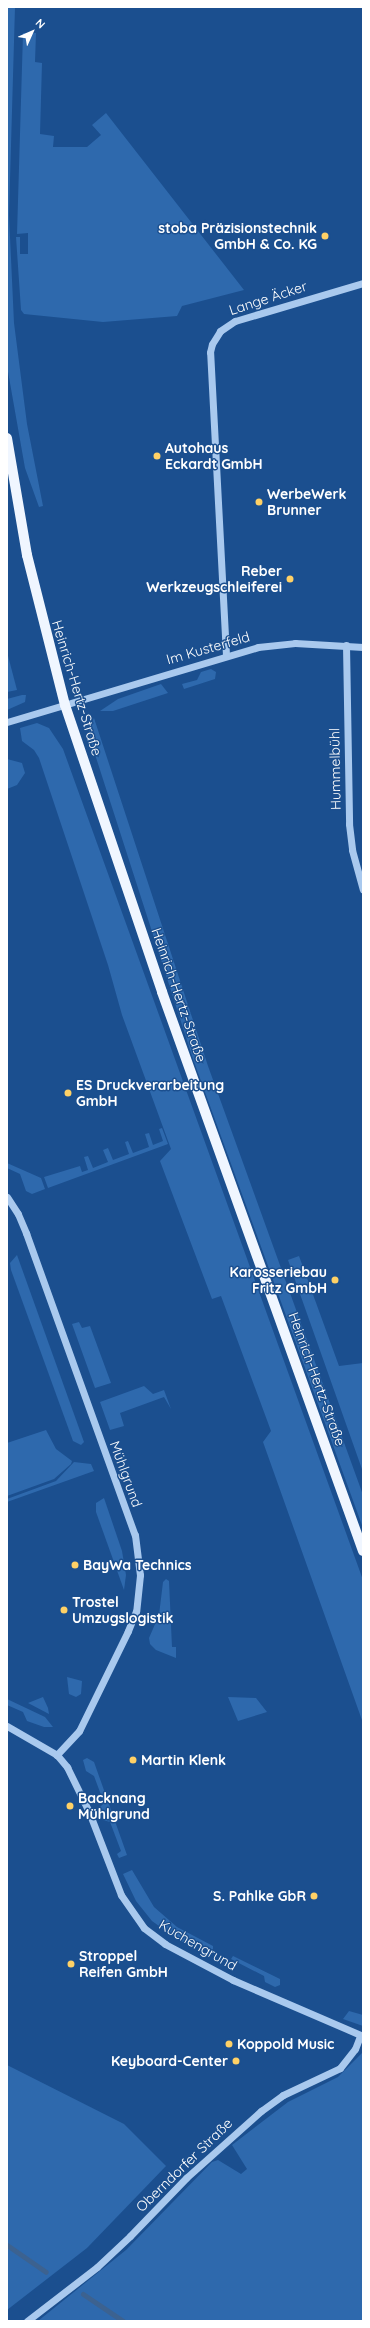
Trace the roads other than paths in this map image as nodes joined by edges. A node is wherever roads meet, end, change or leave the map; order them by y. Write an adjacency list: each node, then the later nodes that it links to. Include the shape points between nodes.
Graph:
1 (363, 283): 5 (street, Lange Äcker, via 235,321 220,331 212,344 210,352)
2 (7, 438): 6 (main road, Heinrich-Hertz-Straße, via 32,576)
3 (346, 646): 4 (street, Im Kusterfeld); 5 (street, Im Kusterfeld, via 295,643 258,647); 8 (street, Hummelbühl, via 349,824 352,850)
4 (363, 647)
5 (226, 655): 6 (street, Im Kusterfeld)
6 (65, 705): 7 (street); 10 (main road, Heinrich-Hertz-Straße, via 162,992)
7 (7, 722)
8 (363, 890)
9 (7, 1197): 12 (street, Mühlgrund, via 26,1233 135,1535 140,1574 137,1606 128,1631 79,1731)
10 (363, 1551)
11 (7, 1726): 12 (street, Kuchengrund)
12 (57, 1755): 13 (street, Kuchengrund, via 75,1781 121,1895 144,1928 165,1944 233,1980)
13 (362, 2036): 14 (street, Oberndorfer Straße, via 340,2068 283,2095 261,2111 186,2178 102,2262)
14 (28, 2321)

